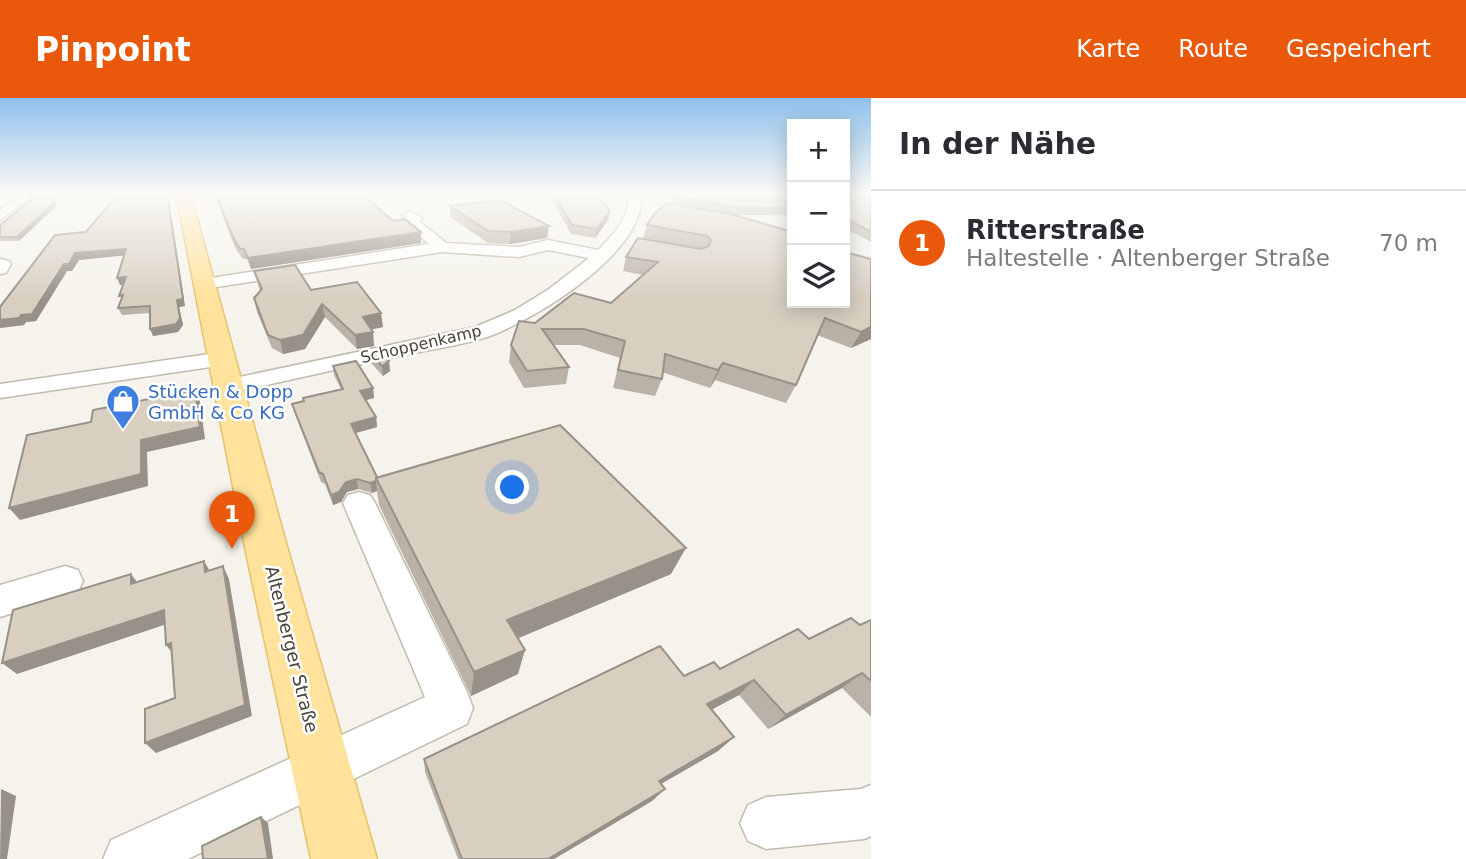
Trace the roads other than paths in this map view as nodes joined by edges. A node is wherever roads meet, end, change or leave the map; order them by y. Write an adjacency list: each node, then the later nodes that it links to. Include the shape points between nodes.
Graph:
1 (191, 229): 6 (main road, Altenberger Straße)
2 (419, 229): 4 (street)
3 (626, 229): 5 (street, Schoppenkamp)
4 (442, 247): 5 (street, via 519,252 548,245); 6 (street)
5 (615, 247): 7 (street, Schoppenkamp, via 522,314 481,332)
6 (204, 284): 7 (main road, Altenberger Straße)
7 (227, 373): 8 (street, Schoppenkamp); 12 (main road, Altenberger Straße)
8 (0, 391)
9 (359, 503): 12 (street, via 451,708)
10 (65, 581): 11 (street)
11 (0, 601)
12 (322, 766): 15 (street); 16 (main road, Altenberger Straße)
13 (871, 810): 14 (street)
14 (766, 823)
15 (130, 859)
16 (344, 859)

